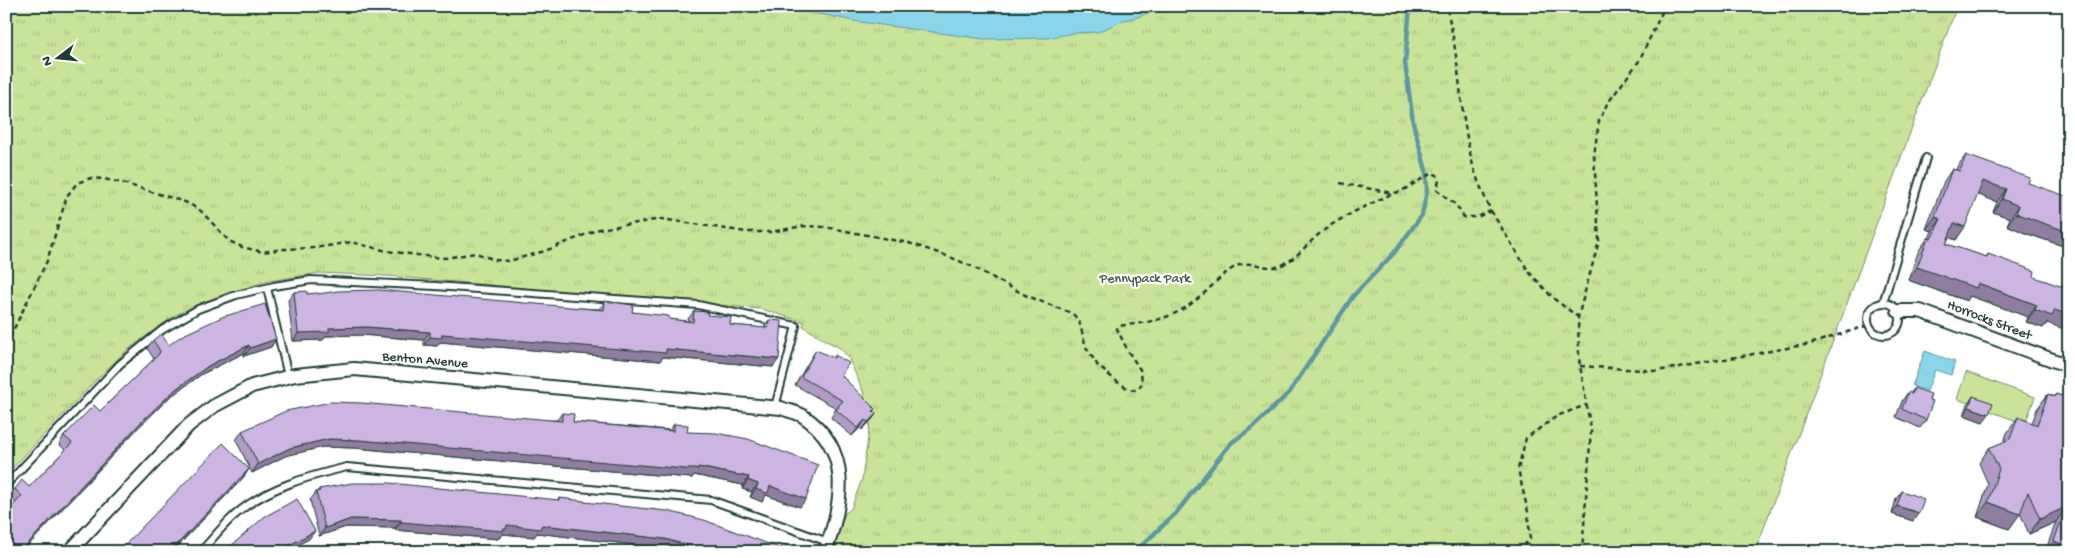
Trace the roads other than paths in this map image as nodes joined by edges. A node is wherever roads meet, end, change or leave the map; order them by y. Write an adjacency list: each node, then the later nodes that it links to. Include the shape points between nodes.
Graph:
1 (1926, 158): 3 (lane)
2 (267, 288): 6 (lane); 7 (lane, via 312,280 659,302 698,305 796,326); 8 (lane, via 236,294 198,309 162,330 120,364)
3 (1883, 303): 4 (lane); 4 (lane, via 1869,311 1869,324 1879,335 1890,334 1898,327)
4 (1898, 310): 5 (street, Horrocks Street, via 1920,311)
5 (2069, 366)
6 (288, 376): 7 (street, Benton Avenue, via 354,369); 10 (street, Benton Avenue, via 252,386 214,406 189,425)
7 (774, 408): 9 (street, Benton Avenue, via 802,415 821,432 834,450 841,478 833,530)
8 (6, 485)
9 (826, 547): 11 (lane, via 711,500 347,467 314,475 261,497 235,514)
10 (76, 549)
11 (200, 552)

